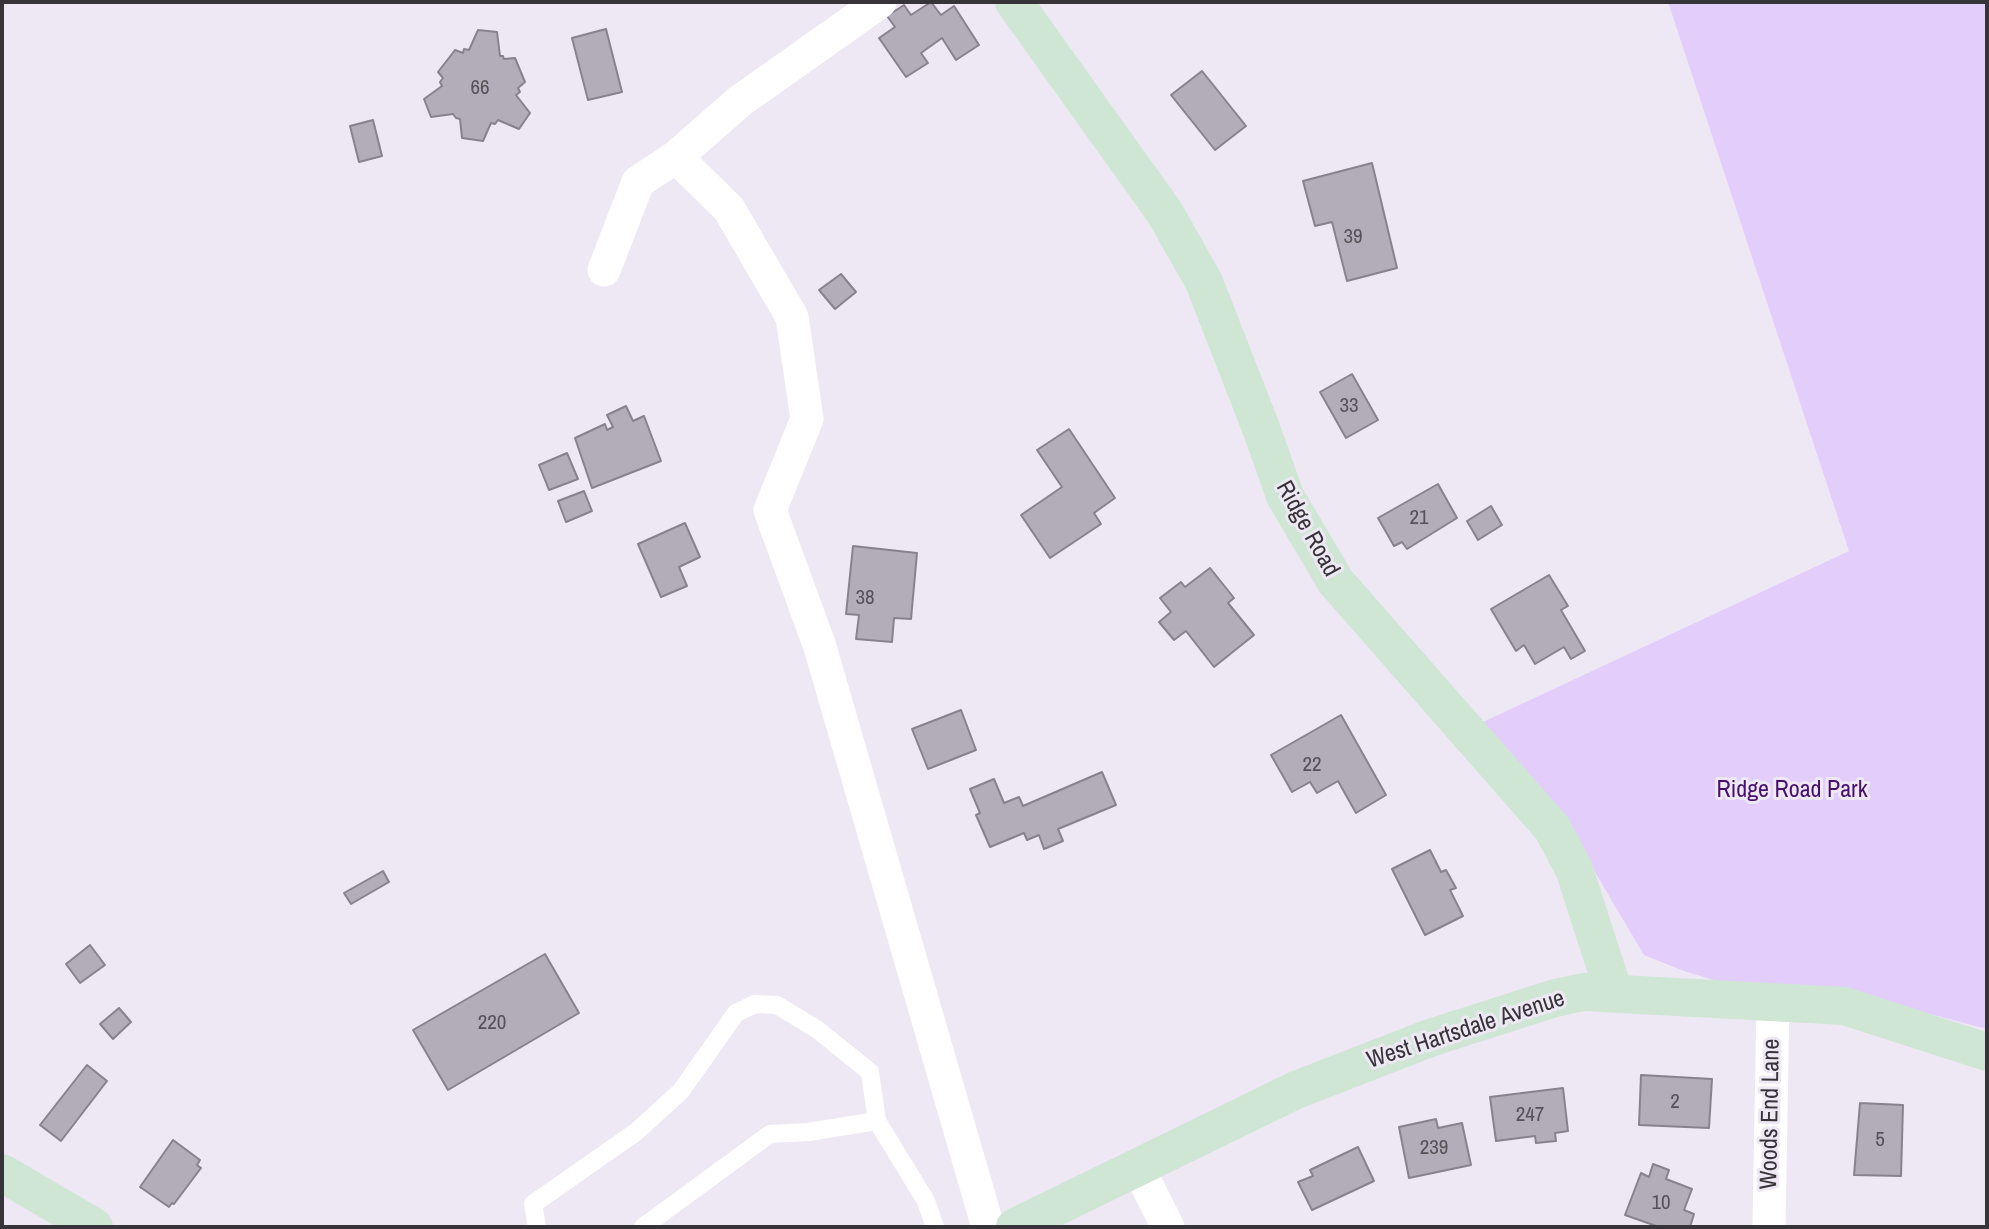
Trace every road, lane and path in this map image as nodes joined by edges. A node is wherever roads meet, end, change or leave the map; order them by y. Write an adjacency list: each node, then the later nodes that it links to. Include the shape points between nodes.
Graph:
1 (880, 2): 3 (street, via 740,101)
2 (1014, 2): 5 (street, Ridge Road, via 1165,213 1204,282 1285,496 1336,582 1552,828 1574,869)
3 (676, 157): 4 (street, via 638,181); 15 (street, via 729,209 792,317 807,419 770,510 820,647)
4 (604, 270)
5 (1614, 993): 6 (street, West Hartsdale Avenue); 9 (street, West Hartsdale Avenue, via 1584,992 1555,998 1430,1038 1296,1090)
6 (1773, 1001): 7 (street, West Hartsdale Avenue, via 1843,1006); 18 (street, Woods End Lane)
7 (1987, 1052)
8 (877, 1121): 12 (lane, via 870,1072 818,1030 777,1005 755,1004 736,1013 681,1091 636,1132 533,1204); 13 (lane, via 770,1134); 14 (lane, via 926,1201)
9 (1138, 1168): 16 (street, West Hartsdale Avenue); 17 (street)
10 (2, 1173): 11 (street)
11 (94, 1227)
12 (537, 1227)
13 (643, 1227)
14 (935, 1227)
15 (988, 1227)
16 (1015, 1227)
17 (1168, 1227)
18 (1769, 1227)

